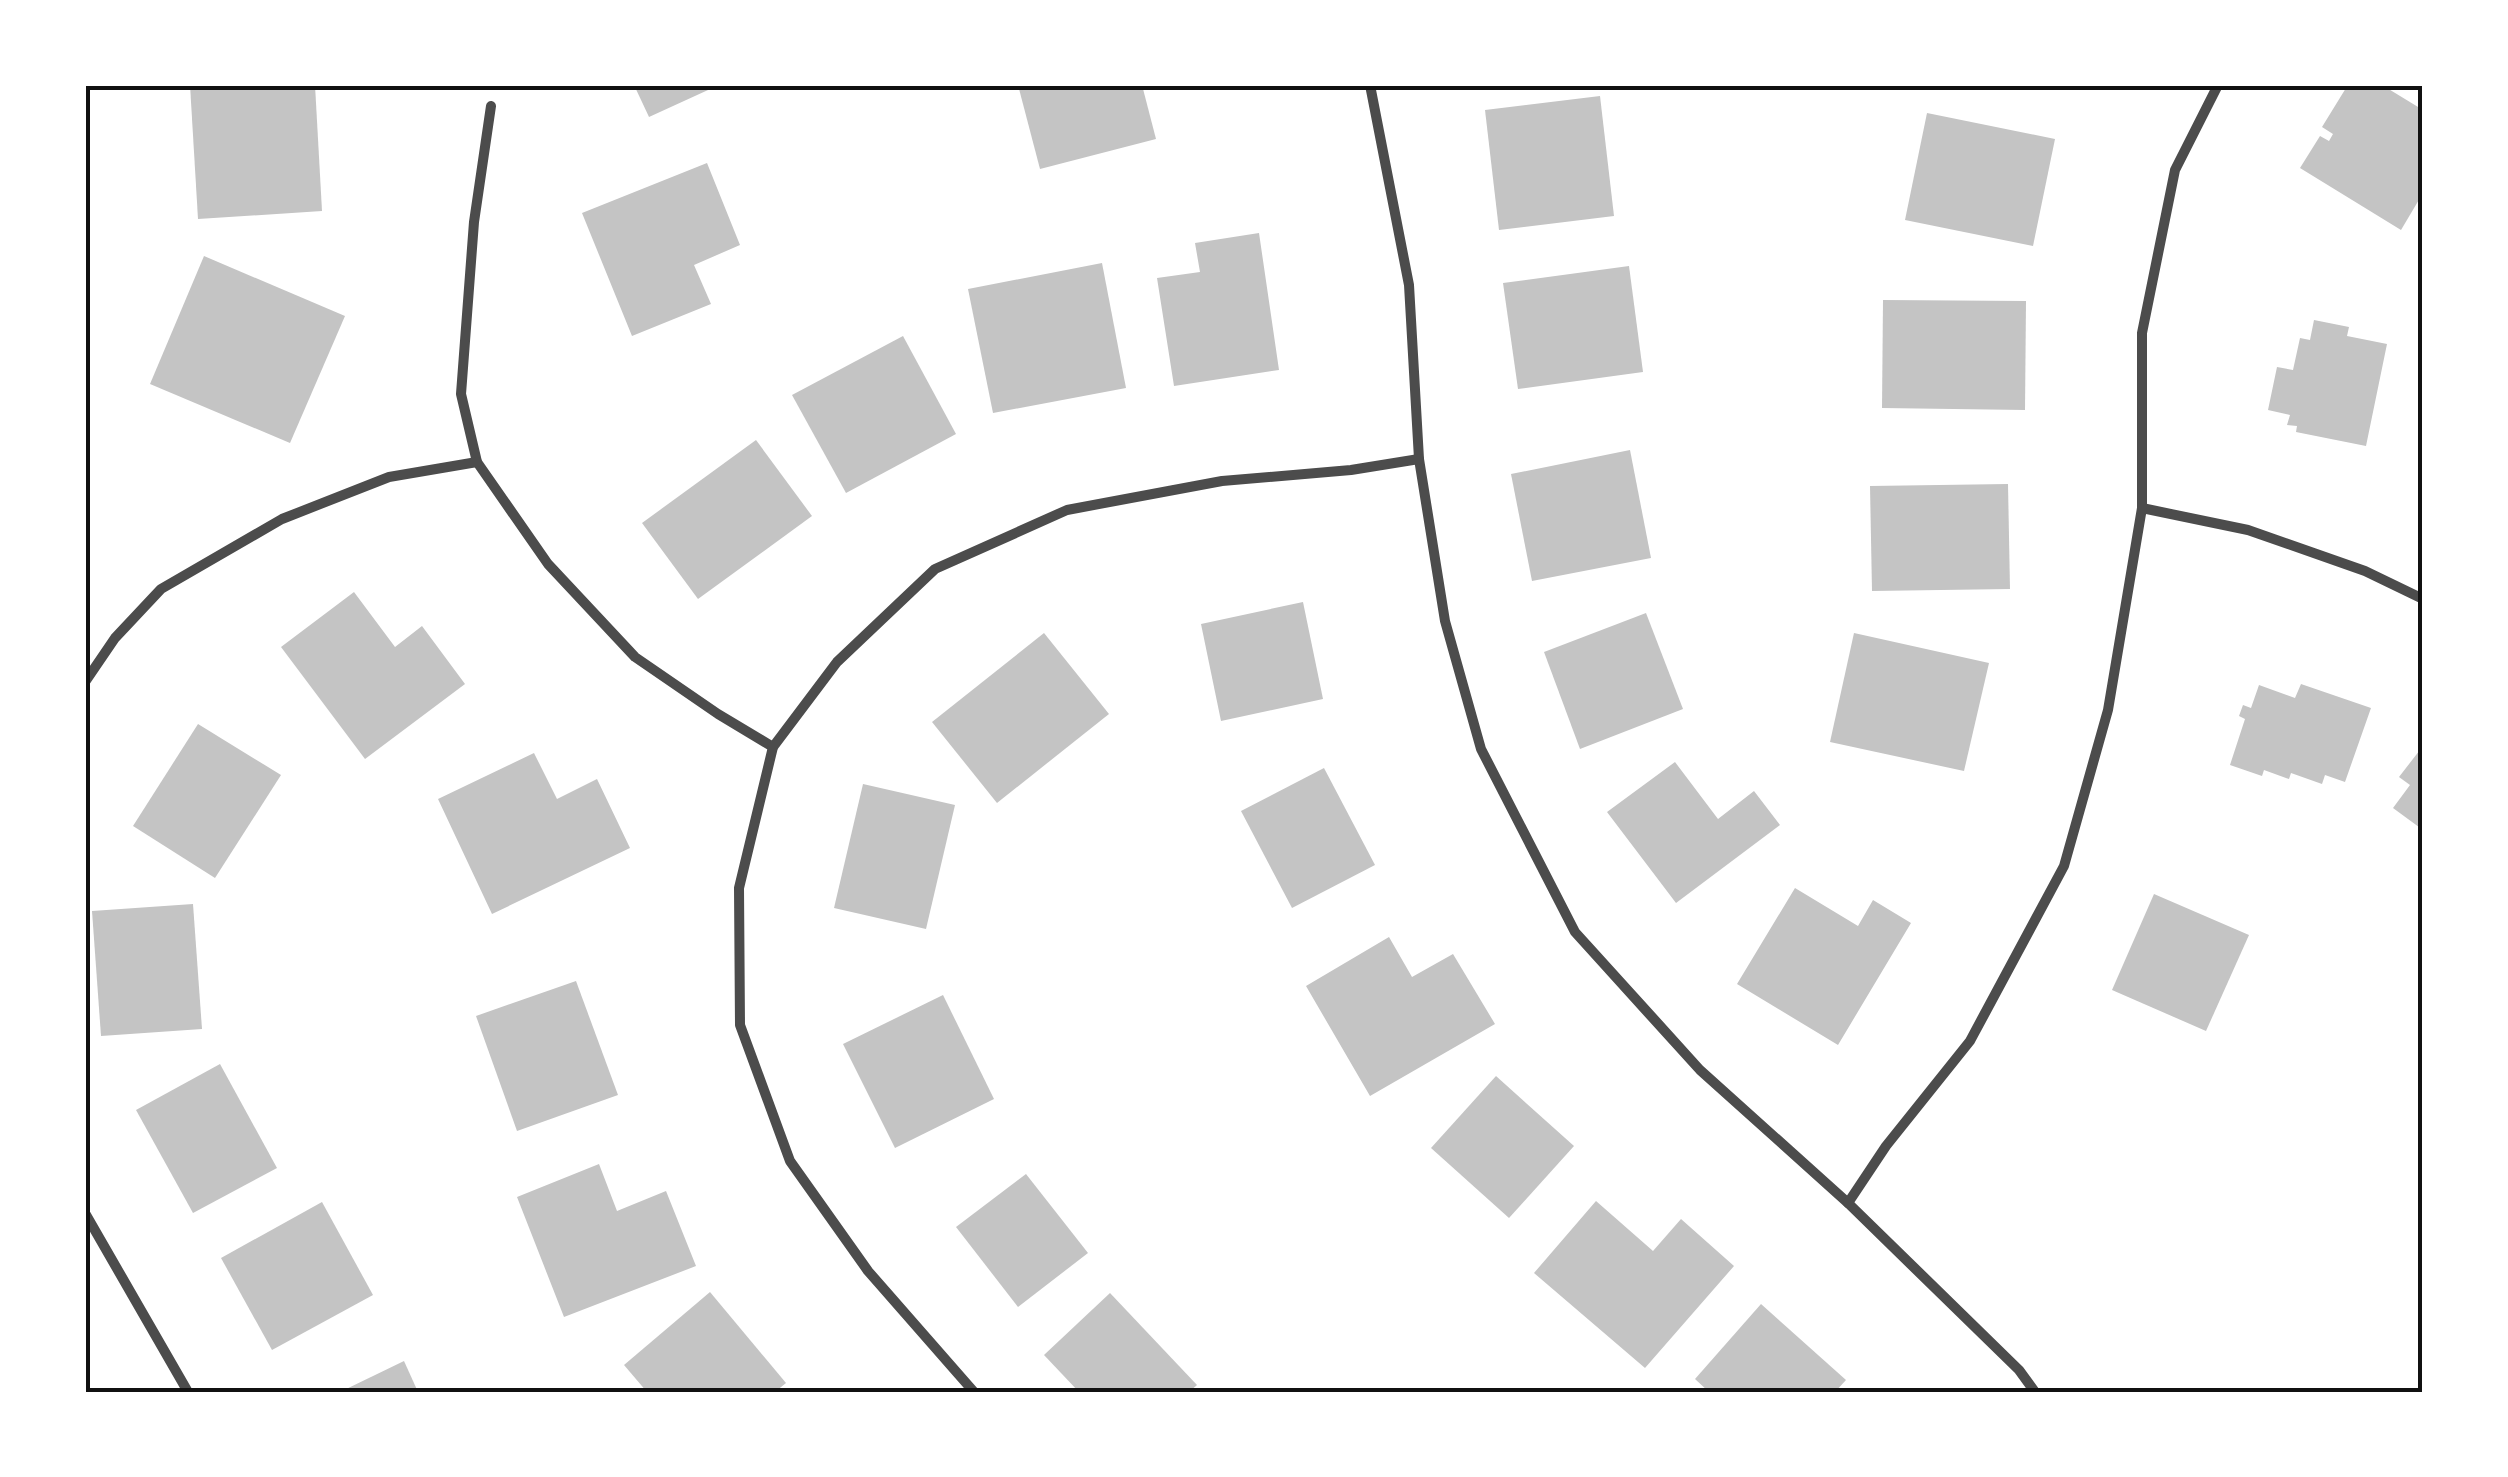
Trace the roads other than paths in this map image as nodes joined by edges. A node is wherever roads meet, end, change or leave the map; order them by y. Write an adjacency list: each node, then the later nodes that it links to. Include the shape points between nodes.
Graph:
1 (1370, 85): 4 (street, via 1409,285)
2 (2218, 85): 6 (street, via 2175,170 2142,334)
3 (491, 106): 5 (street, via 474,222 462,394)
4 (1419, 459): 9 (street, via 1222,482 1066,510 1034,524 935,569 837,662); 10 (street, via 1445,621 1481,749 1575,932 1700,1070)
5 (477, 462): 8 (street, via 389,477 282,519 162,589); 9 (street, via 548,564 635,657)
6 (2142, 508): 7 (street, via 2248,530); 10 (street, via 2108,710 2064,866 1970,1041)
7 (2423, 598)
8 (85, 682)
9 (772, 747): 13 (street, via 740,888 740,1025 790,1160 868,1271)
10 (1848, 1203): 14 (street)
11 (85, 1213): 12 (street)
12 (188, 1392)
13 (974, 1392)
14 (2036, 1392)

